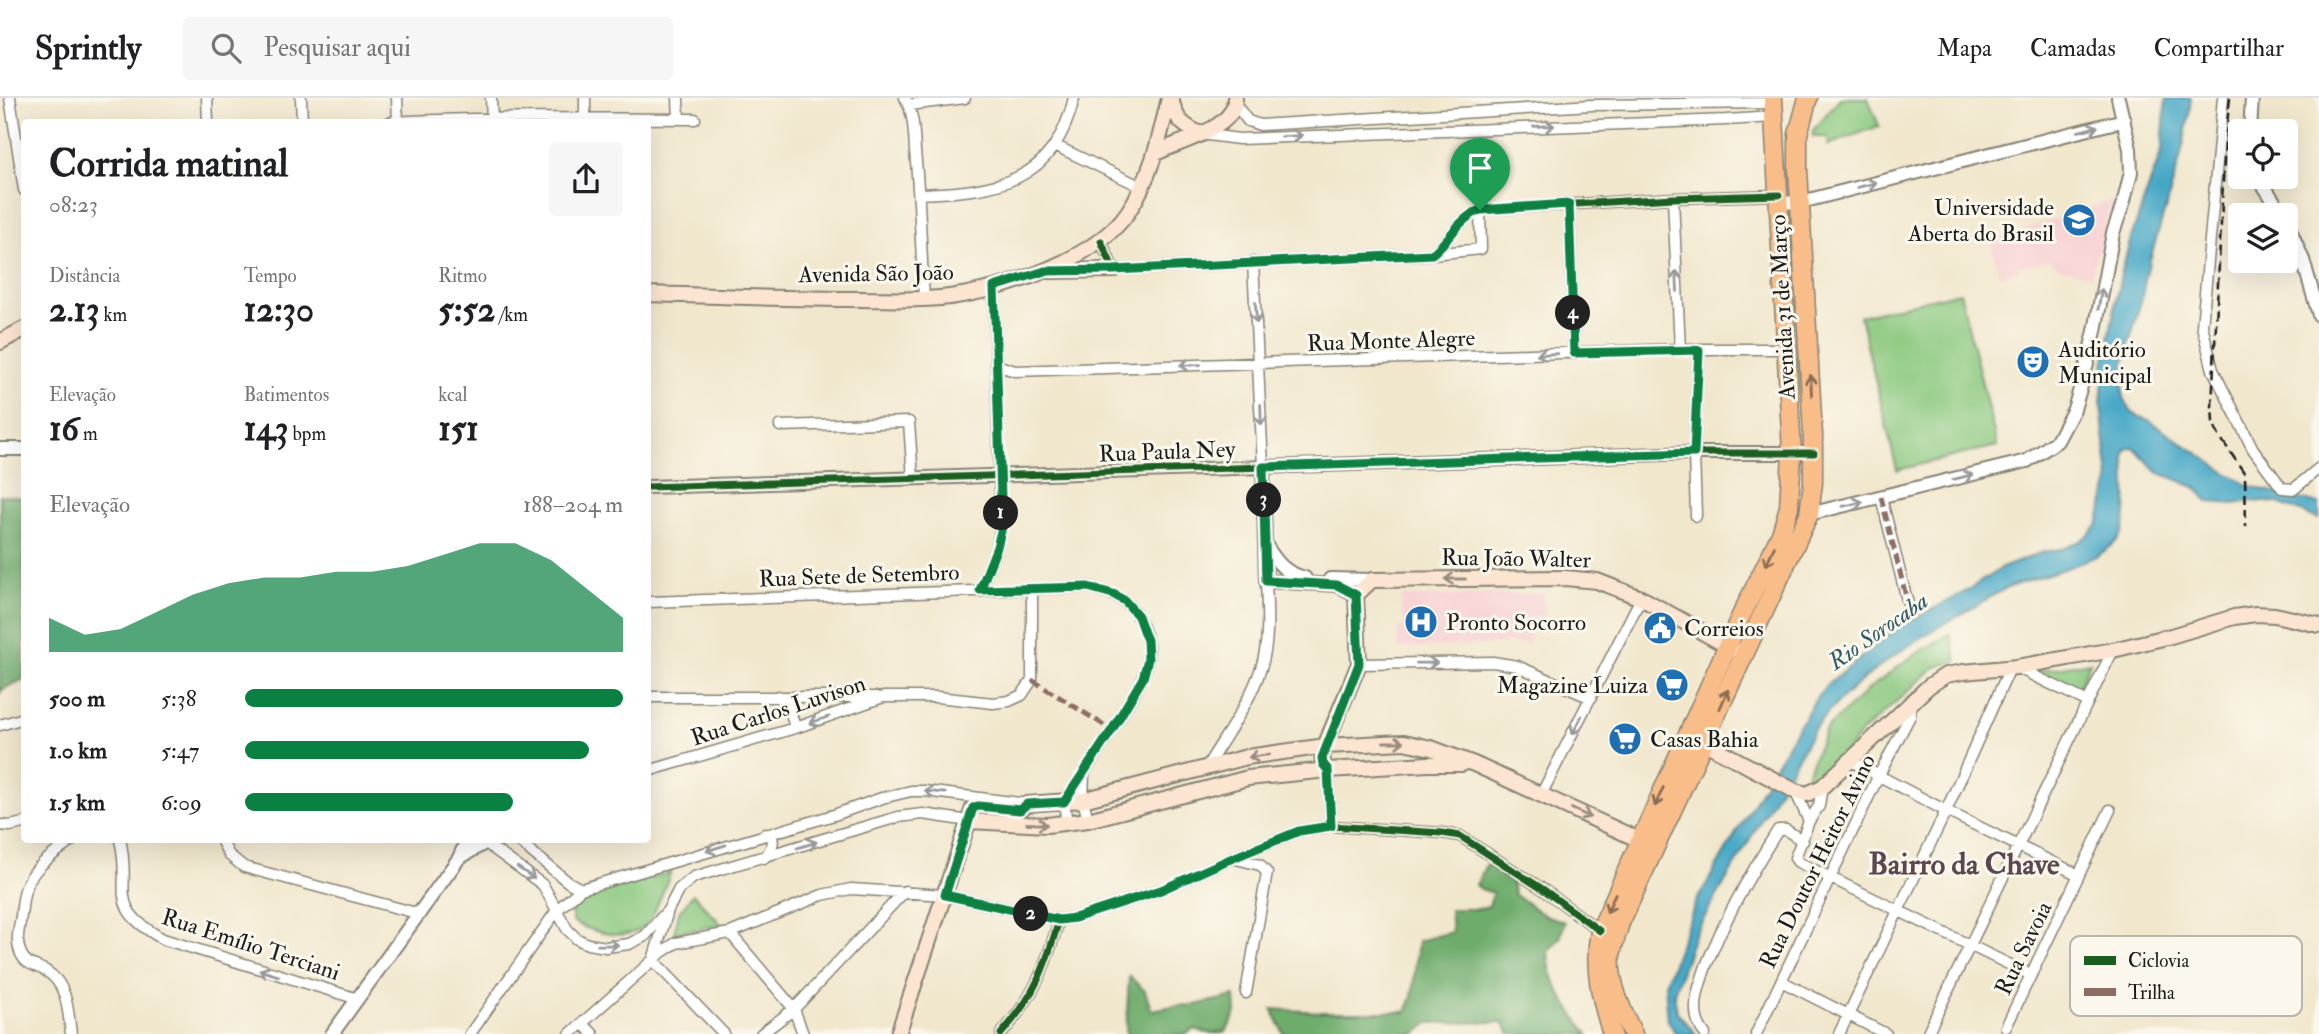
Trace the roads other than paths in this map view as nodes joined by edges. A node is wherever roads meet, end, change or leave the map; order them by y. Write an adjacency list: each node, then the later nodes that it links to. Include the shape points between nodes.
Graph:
1 (10, 98): 35 (street)
2 (207, 98): 20 (street)
3 (301, 98): 21 (street)
4 (397, 98): 22 (street)
5 (491, 98): 23 (street)
6 (585, 98): 19 (street)
7 (678, 98): 26 (street)
8 (965, 98): 15 (street)
9 (1074, 98): 36 (street)
10 (1170, 98): 33 (main road, via 1175,115); 37 (main road, Avenida São João)
11 (1808, 98): 18 (highway, via 1792,112); 42 (highway, Avenida 31 de Março, via 1798,134)
12 (2118, 98): 30 (street)
13 (2223, 98): 70 (street, via 2202,326 2213,370 2253,449 2282,488 2294,489)
14 (2252, 98): 28 (street)
15 (907, 101): 39 (street)
16 (1235, 101): 32 (street, via 1248,121); 33 (main road, via 1222,123)
17 (1684, 101): 18 (street); 31 (street); 32 (street)
18 (1773, 106): 31 (street); 41 (highway, Avenida 31 de Março)
19 (585, 117): 24 (street); 25 (street)
20 (208, 119)
21 (302, 119)
22 (398, 119)
23 (492, 119)
24 (561, 119)
25 (607, 119)
26 (679, 119): 27 (street); 29 (street)
27 (695, 119)
28 (2251, 119)
29 (651, 120)
30 (2124, 120): 42 (street, one-way to 30); 75 (street, one-way to 30, via 2027,461 2057,441 2067,427 2084,376 2113,233 2131,172)
31 (1685, 121): 34 (street, one-way to 31)
32 (1257, 124): 34 (street)
33 (1200, 134): 34 (street); 37 (main road)
34 (1258, 138)
35 (21, 144)
36 (1056, 146): 38 (street); 39 (street, via 1007,183 969,192)
37 (1156, 153): 38 (main road, Avenida São João)
38 (1142, 187): 45 (main road, Avenida São João, via 1127,214)
39 (919, 194): 53 (street)
40 (1673, 198): 41 (street); 43 (street); 57 (street, one-way to 40)
41 (1779, 199): 42 (street); 58 (highway, Avenida 31 de Março)
42 (1801, 202): 68 (highway, Avenida 31 de Março, one-way to 42)
43 (1569, 204): 44 (street); 60 (street)
44 (1480, 210): 47 (street, via 1466,216); 47 (street, via 1481,249)
45 (1101, 241): 49 (street); 50 (main road, Avenida São João)
46 (2298, 247): 54 (street)
47 (1432, 254): 48 (street)
48 (1253, 262): 49 (street); 61 (street, one-way to 61)
49 (1114, 270): 50 (main road)
50 (1045, 271): 51 (main road, Avenida São João)
51 (994, 287): 53 (main road, Avenida São João); 62 (street)
52 (651, 294): 53 (main road, Avenida São João)
53 (923, 299)
54 (2319, 315)
55 (21, 330): 56 (main road)
56 (0, 342)
57 (1679, 349): 59 (street, Rua Monte Alegre); 60 (street, Rua Monte Alegre)
58 (1787, 349): 59 (street, Rua Monte Alegre); 67 (highway, Avenida 31 de Março)
59 (1699, 350): 66 (street)
60 (1574, 353): 61 (street, Rua Monte Alegre, one-way to 61)
61 (1259, 363): 62 (street, Rua Monte Alegre, one-way to 62, via 1015,371); 69 (street, one-way to 69)
62 (996, 365): 71 (street)
63 (780, 426): 72 (street, via 909,422)
64 (0, 449): 65 (street)
65 (21, 449)
66 (1694, 453): 67 (street, Rua Paula Ney); 69 (street, Rua Paula Ney); 77 (street)
67 (1792, 453): 68 (street, Rua Paula Ney); 74 (highway, Avenida 31 de Março)
68 (1814, 453): 76 (highway, Avenida 31 de Março)
69 (1263, 467): 71 (street, Rua Paula Ney); 78 (street)
70 (2319, 468)
71 (1000, 476): 72 (street, Rua Paula Ney); 82 (street, via 1002,527)
72 (913, 479): 73 (street, Rua Paula Ney)
73 (651, 487)
74 (1790, 491): 76 (highway); 89 (highway, Avenida 31 de Março, one-way to 89, via 1781,534)
75 (1881, 497): 76 (street, one-way to 75); 86 (street)
76 (1809, 514): 89 (highway)
77 (1696, 516)
78 (1265, 545): 79 (street, Rua João Walter, via 1290,574); 80 (street)
79 (1372, 580): 83 (main road); 84 (main road, Rua João Walter, one-way to 79, via 1597,582 1565,578)
80 (1266, 581): 83 (street, via 1337,585); 105 (street, via 1262,666)
81 (1032, 589): 82 (street, Rua Sete de Setembro); 94 (street, Rua Carlos Luvison, via 1032,680 1021,695 993,702); 108 (street, Rua Sete de Setembro, via 1088,587 1113,594 1138,616 1147,640 1143,678)
82 (980, 590): 85 (street, Rua Sete de Setembro)
83 (1356, 595): 90 (main road)
84 (1641, 598): 89 (main road, Rua João Walter); 95 (street)
85 (651, 602)
86 (1910, 612)
87 (2319, 625): 88 (main road, via 2256,614)
88 (2113, 650): 91 (main road); 96 (street)
89 (1735, 651): 101 (highway, one-way to 89); 135 (highway, one-way to 135, via 1679,753)
90 (1359, 664): 95 (street, one-way to 95, via 1493,662 1517,666); 102 (main road)
91 (2014, 668): 96 (street); 97 (main road, via 1946,675); 118 (street)
92 (778, 696): 93 (street); 94 (street); 100 (street, via 789,706)
93 (651, 697)
94 (883, 697): 100 (street, Rua Carlos Luvison, one-way to 100)
95 (1591, 698): 113 (street, one-way to 113)
96 (2088, 702): 136 (street)
97 (1910, 704): 103 (main road); 109 (street, Rua Doutor Heitor Avino, via 1910,716)
98 (21, 719): 99 (street)
99 (0, 725)
100 (795, 728): 106 (street, Rua Carlos Luvison)
101 (1704, 743): 112 (main road); 135 (highway)
102 (1326, 747): 104 (main road, one-way to 104, via 1404,742); 105 (main road, one-way to 105, via 1247,757); 107 (main road, via 1322,758)
103 (1851, 761): 109 (street); 111 (main road)
104 (1474, 764): 107 (main road); 113 (main road)
105 (1206, 768): 110 (main road, via 1209,781); 114 (main road)
106 (651, 770)
107 (1328, 770): 110 (main road); 125 (street)
108 (1084, 773): 114 (street); 115 (street, Rua Sete de Setembro)
109 (1879, 775): 118 (street); 141 (street, Rua Doutor Heitor Avino)
110 (1203, 787): 119 (main road)
111 (1822, 787): 112 (main road, via 1807,794); 121 (street, via 1819,806)
112 (1792, 790): 121 (street)
113 (1541, 795): 135 (main road, one-way to 135)
114 (1083, 800): 115 (main road); 119 (street)
115 (1064, 802): 116 (main road); 123 (street)
116 (1027, 804): 120 (main road, via 1020,810 978,806); 126 (street, one-way to 126, via 911,791)
117 (2110, 810): 140 (street, Rua Savoia)
118 (1946, 811): 136 (street); 147 (street)
119 (1088, 820): 123 (main road)
120 (969, 821): 123 (main road, one-way to 123); 138 (street, one-way to 120, via 898,817 923,814); 144 (main road)
121 (1808, 821): 127 (street)
122 (21, 824): 124 (street)
123 (1067, 824)
124 (0, 825)
125 (1331, 826): 139 (street, via 1299,831); 150 (street, via 1460,836)
126 (765, 834): 138 (street, via 773,841); 142 (street, one-way to 142)
127 (1803, 841): 141 (street, via 1795,858); 174 (street, via 1786,830 1778,831 1746,881 1700,982 1696,1008)
128 (69, 843): 162 (street, via 37,869 25,888 17,938 28,965 57,980 66,1000)
129 (120, 843): 157 (street, Rua Emílio Terciani, one-way to 129, via 163,939 144,929 125,905)
130 (222, 843): 148 (street, via 244,866)
131 (466, 843): 137 (street)
132 (484, 843): 137 (street)
133 (487, 843): 145 (street, one-way to 145, via 543,885)
134 (521, 843): 142 (street)
135 (1647, 844): 150 (highway, one-way to 150); 173 (highway, via 1611,958 1618,997)
136 (2018, 845): 140 (street); 152 (street)
137 (459, 858): 148 (street)
138 (763, 858): 146 (street, via 694,877 679,889)
139 (1231, 858): 149 (street, via 1161,890); 156 (street, via 1261,865 1267,873)
140 (2079, 875): 154 (street, Rua Savoia)
141 (1830, 879): 147 (street); 155 (street, Rua Doutor Heitor Avino)
142 (581, 889): 145 (street)
143 (905, 891): 144 (street); 151 (street, via 851,889 822,895); 158 (street)
144 (945, 895): 149 (street); 170 (main road)
145 (556, 910): 146 (street, one-way to 146, via 577,939 606,947 645,936); 164 (street)
146 (668, 910): 153 (street)
147 (1898, 911): 152 (street); 159 (street)
148 (420, 914): 157 (street)
149 (1059, 920): 171 (street, via 1035,988)
150 (1600, 931): 172 (highway, via 1598,984)
151 (730, 933): 153 (street, via 676,943); 158 (street)
152 (1969, 946): 154 (street); 178 (street)
153 (653, 960): 160 (street); 167 (street)
154 (2031, 975): 161 (street, Rua Savoia)
155 (1781, 981): 159 (street); 175 (street, Rua Doutor Heitor Avino)
156 (1246, 993)
157 (358, 999): 163 (street)
158 (794, 1009): 168 (street); 169 (street)
159 (1849, 1014): 176 (street); 177 (street)
160 (583, 1024): 165 (street); 166 (street)
161 (2006, 1027)
162 (71, 1034)
163 (332, 1034)
164 (470, 1034)
165 (570, 1034)
166 (593, 1034)
167 (724, 1034)
168 (761, 1034)
169 (803, 1034)
170 (898, 1034)
171 (1001, 1034)
172 (1612, 1034)
173 (1633, 1034)
174 (1705, 1034)
175 (1756, 1034)
176 (1839, 1034)
177 (1886, 1034)
178 (1927, 1034)

